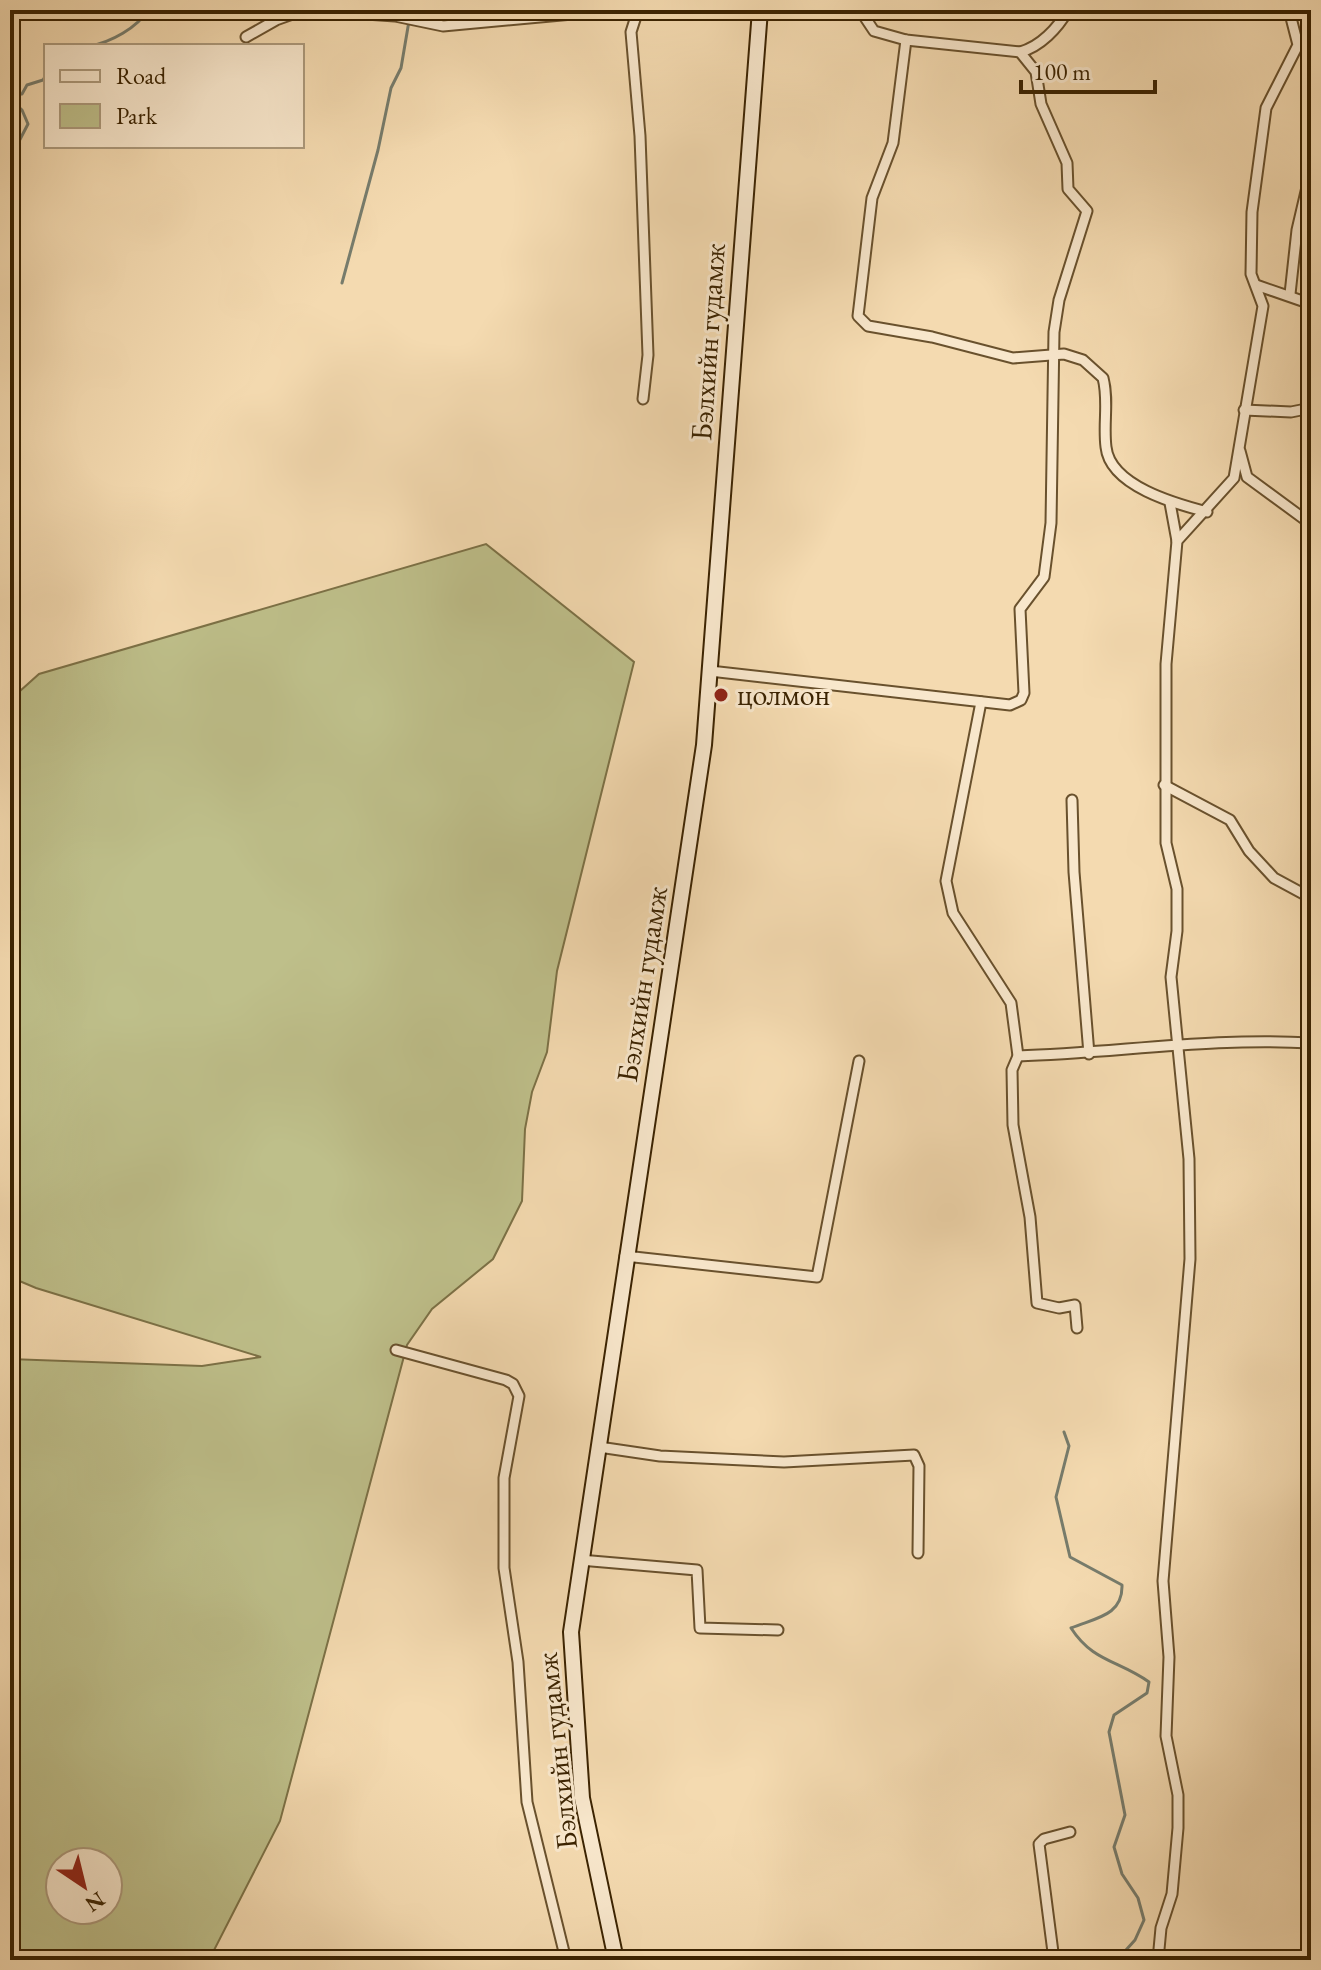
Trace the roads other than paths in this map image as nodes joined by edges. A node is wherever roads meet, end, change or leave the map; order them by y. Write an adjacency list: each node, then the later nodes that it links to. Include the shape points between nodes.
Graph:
1 (306, 10): 2 (street, via 395,16 443,26); 8 (street)
2 (616, 10)
3 (638, 10): 16 (street, via 631,32 648,355)
4 (760, 10): 24 (main road, Бэлхийн гудамж)
5 (860, 10): 9 (street, via 874,31)
6 (1068, 10): 10 (street, via 1033,49)
7 (1289, 10): 12 (street, via 1298,45 1266,108 1252,212 1251,274)
8 (246, 37)
9 (906, 40): 10 (street); 15 (street, via 893,143 872,198 858,316 868,326 1013,358)
10 (1020, 52): 15 (street, via 1036,72 1041,104 1067,163 1068,189 1087,211 1059,300)
11 (1311, 170): 13 (street)
12 (1256, 285): 13 (street); 18 (street, via 1263,306)
13 (1290, 294): 14 (street)
14 (1311, 304)
15 (1052, 353): 20 (street, via 1083,360 1100,372 1108,457 1142,490); 25 (street, via 1051,523 1044,577 1020,609 1024,693 1010,705)
16 (643, 399)
17 (1311, 408): 18 (street)
18 (1244, 410): 19 (street)
19 (1239, 448): 21 (street, via 1234,478); 22 (street, via 1247,477)
20 (1170, 503): 21 (street); 23 (street)
21 (1207, 512): 23 (street)
22 (1311, 524)
23 (1177, 541): 26 (street, via 1166,664)
24 (710, 671): 25 (street); 34 (main road, Бэлхийн гудамж, via 669,986)
25 (981, 702): 32 (street, via 946,881 953,913 1011,1003)
26 (1164, 785): 28 (street, via 1230,820 1274,878); 29 (street, via 1166,843 1177,889 1171,977)
27 (1072, 800): 31 (street)
28 (1311, 898)
29 (1180, 1042): 30 (street); 31 (street); 45 (street, via 1190,1259 1163,1581 1169,1657 1166,1736 1178,1795 1178,1828)
30 (1311, 1043)
31 (1089, 1054): 32 (street)
32 (1018, 1056): 35 (street, via 1012,1070 1013,1125 1030,1217 1037,1303 1075,1305)
33 (859, 1061): 34 (street, via 817,1277)
34 (625, 1256): 37 (main road, Бэлхийн гудамж)
35 (1077, 1328)
36 (396, 1350): 42 (street, via 506,1380 519,1396 504,1478 504,1568 518,1662 527,1802)
37 (599, 1447): 38 (street, via 660,1456 784,1462 914,1455 919,1466); 39 (main road, Бэлхийн гудамж)
38 (918, 1553)
39 (580, 1560): 40 (street, via 697,1570 700,1628); 43 (main road, Бэлхийн гудамж, via 571,1632 574,1722 582,1798)
40 (778, 1630)
41 (1070, 1832): 44 (street, via 1039,1844)
42 (566, 1960)
43 (616, 1960)
44 (1054, 1960)
45 (1158, 1960)

